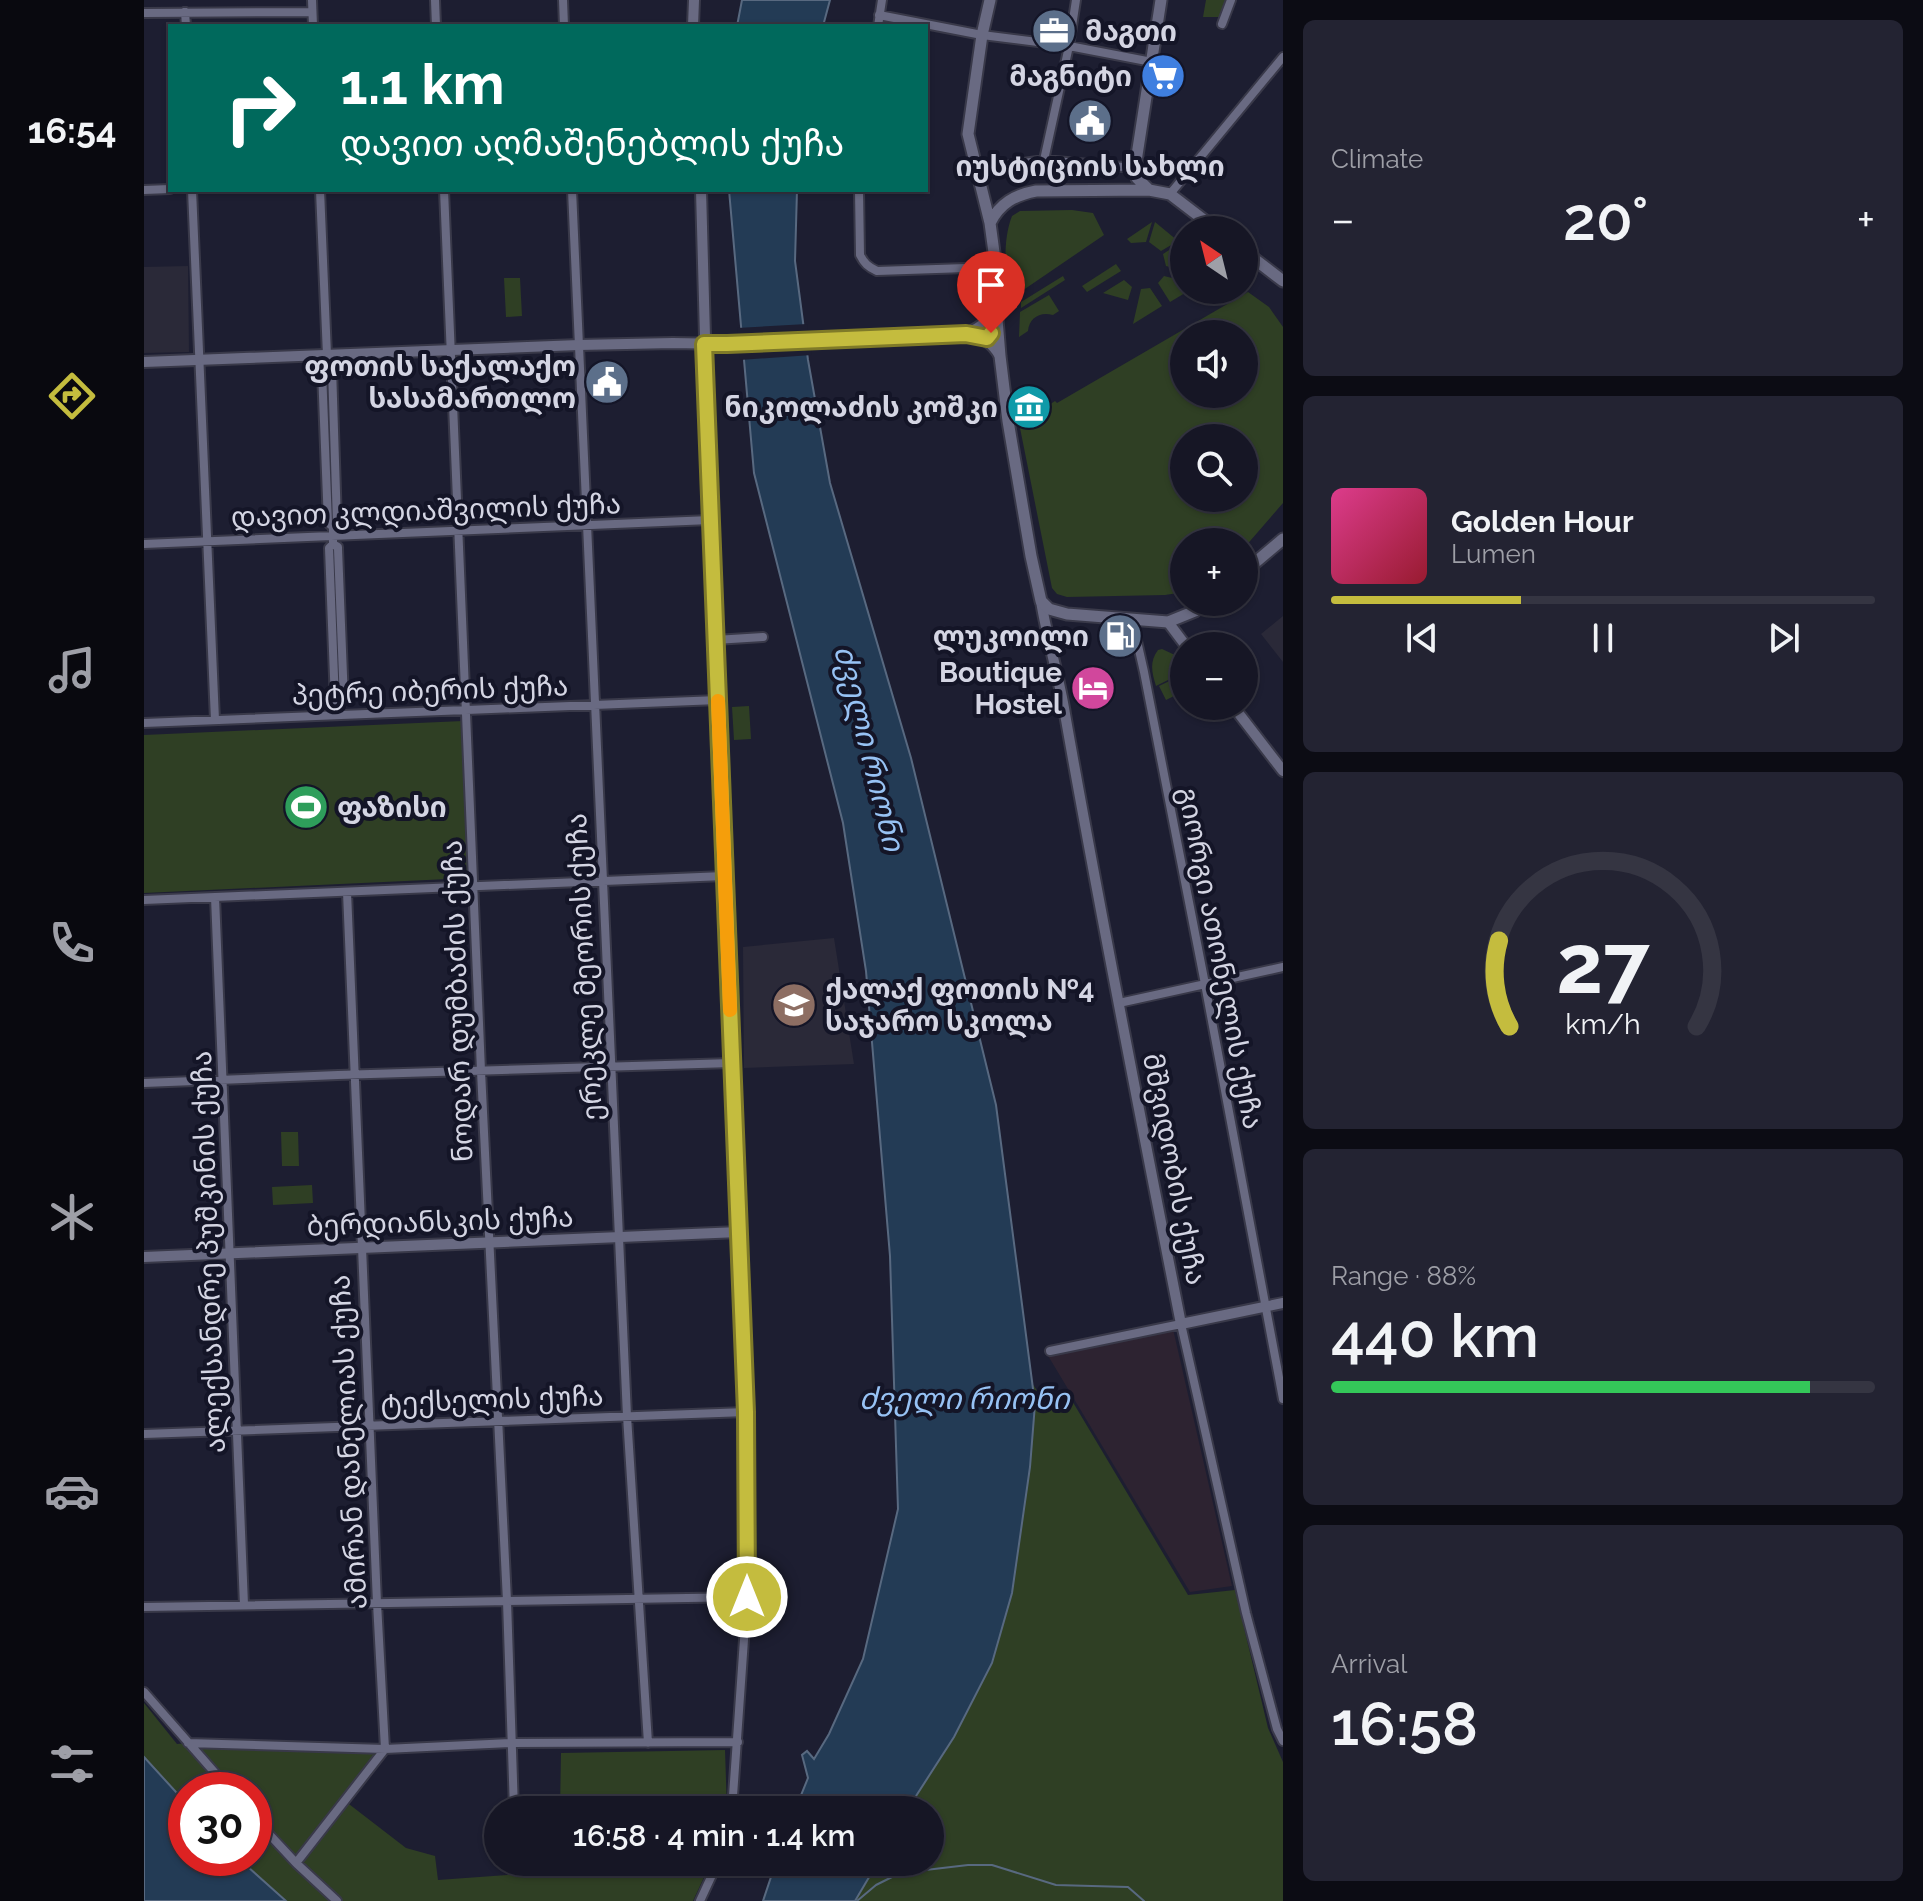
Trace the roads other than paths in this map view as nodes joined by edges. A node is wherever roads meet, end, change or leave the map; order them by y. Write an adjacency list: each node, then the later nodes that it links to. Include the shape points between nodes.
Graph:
1 (312, 0): 11 (street)
2 (435, 0): 16 (street)
3 (563, 0): 17 (street)
4 (694, 0): 18 (street)
5 (882, 0): 13 (street)
6 (990, 0): 23 (main road)
7 (1076, 0): 24 (street)
8 (1161, 0): 26 (main road)
9 (1231, 0): 21 (street)
10 (185, 12): 11 (street); 12 (street); 14 (street)
11 (312, 12): 15 (street)
12 (144, 13)
13 (879, 15): 19 (street); 20 (street)
14 (186, 24)
15 (313, 24)
16 (436, 24)
17 (564, 24)
18 (693, 24)
19 (878, 24)
20 (925, 24)
21 (1222, 24)
22 (928, 25): 23 (street)
23 (982, 35): 24 (street); 29 (main road, via 968,134)
24 (1069, 46): 26 (street); 27 (street)
25 (1283, 57): 39 (street)
26 (1152, 62): 28 (main road)
27 (1044, 160): 28 (street); 29 (street)
28 (1135, 168): 32 (main road)
29 (977, 170): 41 (main road)
30 (168, 189): 31 (street)
31 (144, 190)
32 (1149, 190): 39 (main road); 41 (main road, via 1036,191 1005,203)
33 (192, 192): 51 (street)
34 (320, 192): 52 (street)
35 (444, 192): 49 (street, ნოდარ დუმბაძის ქუჩა)
36 (572, 192): 48 (street, ერეკლე მეორის ქუჩა)
37 (701, 192): 47 (street)
38 (859, 192): 43 (street, via 860,255 870,268)
39 (1170, 194): 40 (main road)
40 (1199, 216)
41 (990, 223): 43 (main road)
42 (1258, 262): 44 (main road)
43 (996, 267): 45 (main road)
44 (1283, 281)
45 (996, 303): 46 (street); 50 (main road)
46 (982, 332): 47 (street); 50 (street)
47 (704, 344): 48 (street); 54 (street)
48 (579, 345): 49 (street); 55 (street, ერეკლე მეორის ქუჩა)
49 (451, 350): 52 (street); 56 (street, ნოდარ დუმბაძის ქუჩა)
50 (1000, 356): 62 (main road)
51 (200, 360): 52 (street); 53 (street); 59 (street)
52 (327, 360): 57 (street, via 322,371 328,523)
53 (144, 362)
54 (710, 520): 55 (street, დავით კლდიაშვილის ქუჩა); 70 (street)
55 (587, 525): 56 (street, დავით კლდიაშვილის ქუჩა); 72 (street, ერეკლე მეორის ქუჩა)
56 (460, 530): 57 (street, დავით კლდიაშვილის ქუჩა); 73 (street, ნოდარ დუმბაძის ქუჩა)
57 (333, 535): 59 (street, დავით კლდიაშვილის ქუჩა); 74 (street, via 329,548 335,702)
58 (1283, 539): 61 (main road)
59 (207, 541): 60 (street, დავით კლდიაშვილის ქუჩა); 75 (street)
60 (144, 544)
61 (1258, 560)
62 (1041, 601): 63 (main road); 66 (street, მშვიდობის ქუჩა)
63 (1067, 614): 65 (main road); 66 (street)
64 (1183, 616): 67 (main road)
65 (1132, 619): 67 (main road); 86 (street, გიორგი ათონელის ქუჩა)
66 (1044, 620): 87 (street, მშვიდობის ქუჩა)
67 (1168, 622): 68 (street)
68 (1176, 632)
69 (763, 637): 70 (street)
70 (715, 640): 71 (street)
71 (718, 700): 72 (street, პეტრე იბერის ქუჩა); 79 (street)
72 (595, 705): 73 (street, პეტრე იბერის ქუჩა); 80 (street, ერეკლე მეორის ქუჩა)
73 (467, 710): 74 (street, პეტრე იბერის ქუჩა); 81 (street, ნოდარ დუმბაძის ქუჩა)
74 (340, 711): 75 (street, პეტრე იბერის ქუჩა)
75 (215, 720): 77 (street, პეტრე იბერის ქუჩა)
76 (1244, 720): 78 (street)
77 (144, 723)
78 (1283, 771)
79 (724, 876): 80 (street); 88 (street)
80 (602, 881): 81 (street); 89 (street, ერეკლე მეორის ქუჩა)
81 (474, 886): 82 (street); 90 (street, ნოდარ დუმბაძის ქუჩა)
82 (347, 892): 83 (street); 91 (street, ამირან დანელიას ქუჩა)
83 (215, 897): 84 (street); 92 (street, ალექსანდრე პუშკინის ქუჩა)
84 (144, 900)
85 (1283, 967): 86 (street)
86 (1205, 984): 87 (street); 101 (street, გიორგი ათონელის ქუჩა)
87 (1119, 1003): 102 (street, მშვიდობის ქუჩა)
88 (732, 1063): 89 (street); 94 (street)
89 (611, 1067): 90 (street); 95 (street, ერეკლე მეორის ქუჩა)
90 (481, 1071): 91 (street); 96 (street, ნოდარ დუმბაძის ქუჩა)
91 (354, 1076): 92 (street); 97 (street, ამირან დანელიას ქუჩა)
92 (223, 1080): 93 (street); 98 (street, ალექსანდრე პუშკინის ქუჩა)
93 (144, 1083)
94 (739, 1232): 95 (street, ბერდიანსკის ქუჩა); 105 (street)
95 (619, 1237): 96 (street, ბერდიანსკის ქუჩა); 106 (street, ერეკლე მეორის ქუჩა)
96 (490, 1242): 97 (street, ბერდიანსკის ქუჩა); 107 (street, ნოდარ დუმბაძის ქუჩა)
97 (362, 1248): 98 (street, ბერდიანსკის ქუჩა); 108 (street, ამირან დანელიას ქუჩა)
98 (230, 1254): 99 (street, ბერდიანსკის ქუჩა); 109 (street, ალექსანდრე პუშკინის ქუჩა)
99 (144, 1257)
100 (1283, 1303): 101 (street)
101 (1265, 1306): 102 (street); 104 (street, გიორგი ათონელის ქუჩა)
102 (1181, 1324): 103 (street); 118 (street, მშვიდობის ქუჩა, via 1246,1613)
103 (1050, 1351)
104 (1283, 1399)
105 (746, 1412): 106 (street, ტექსელის ქუჩა); 111 (street)
106 (627, 1416): 107 (street, ტექსელის ქუჩა); 112 (street, ერეკლე მეორის ქუჩა)
107 (498, 1421): 108 (street, ტექსელის ქუჩა); 113 (street, ნოდარ დუმბაძის ქუჩა)
108 (369, 1426): 109 (street, ტექსელის ქუჩა); 114 (street, ამირან დანელიას ქუჩა)
109 (237, 1430): 110 (street, ტექსელის ქუჩა); 115 (street, ალექსანდრე პუშკინის ქუჩა)
110 (144, 1434)
111 (747, 1597): 112 (street); 120 (street)
112 (640, 1598): 113 (street); 123 (street, ერეკლე მეორის ქუჩა)
113 (507, 1601): 114 (street); 122 (street, ნოდარ დუმბაძის ქუჩა)
114 (377, 1603): 115 (street); 124 (street, ამირან დანელიას ქუჩა)
115 (244, 1605): 116 (street)
116 (144, 1607)
117 (144, 1692): 121 (street)
118 (1278, 1712): 119 (street, მშვიდობის ქუჩა)
119 (1283, 1741)
120 (738, 1742): 123 (street); 127 (street)
121 (188, 1743): 124 (street); 125 (street)
122 (511, 1743): 123 (street); 124 (street); 126 (street, ნოდარ დუმბაძის ქუჩა)
123 (648, 1743)
124 (385, 1749): 129 (street)
125 (214, 1772)
126 (513, 1796)
127 (733, 1796)
128 (272, 1837): 129 (street)
129 (296, 1863): 131 (street)
130 (712, 1876): 132 (street)
131 (337, 1901)
132 (700, 1901)

